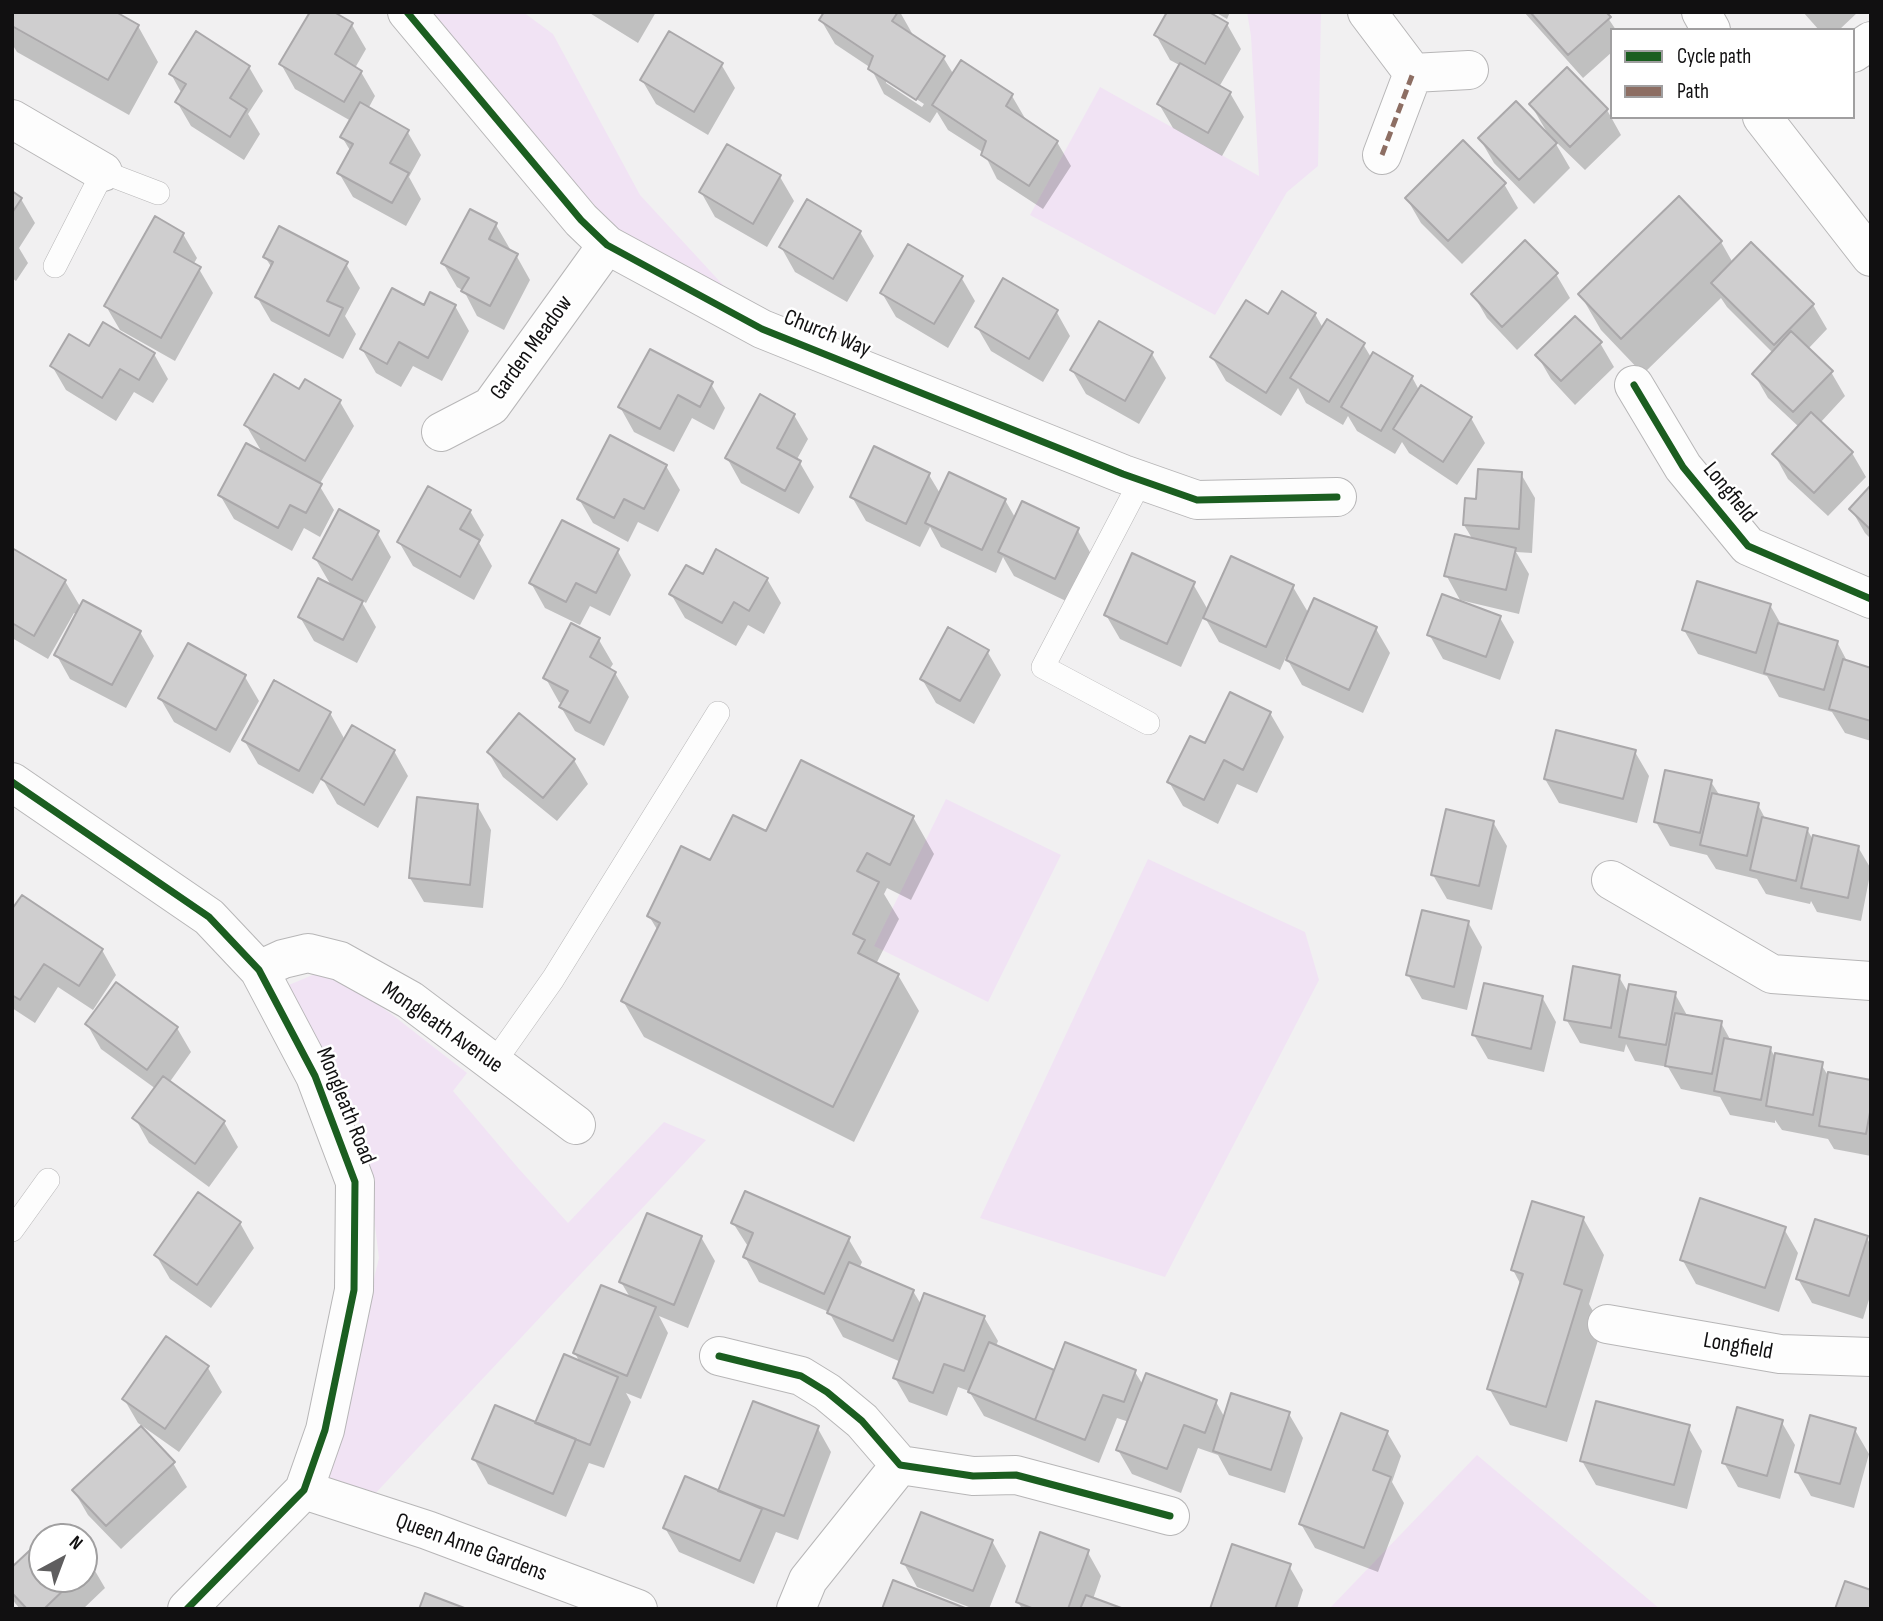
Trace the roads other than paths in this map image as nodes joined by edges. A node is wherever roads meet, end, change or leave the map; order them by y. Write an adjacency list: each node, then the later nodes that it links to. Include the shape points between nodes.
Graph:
1 (407, 12): 14 (street, Church Way)
2 (1367, 12): 8 (street)
3 (1701, 12): 4 (street)
4 (1710, 28)
5 (1871, 41): 6 (street)
6 (1855, 52)
7 (1469, 70): 8 (street)
8 (1413, 73): 11 (street)
9 (12, 119): 12 (street)
10 (1765, 119): 15 (street)
11 (1382, 155)
12 (103, 172): 13 (lane); 16 (lane)
13 (158, 193)
14 (607, 245): 18 (street, Garden Meadow, via 491,406); 19 (street, Church Way, via 762,329)
15 (1871, 257)
16 (55, 266)
17 (1634, 385): 21 (street, Longfield, via 1684,467 1748,547)
18 (441, 432)
19 (1142, 480): 20 (street, Church Way, via 1197,500); 23 (lane, via 1043,667)
20 (1337, 497)
21 (1871, 599)
22 (718, 713): 28 (lane, via 553,979)
23 (1148, 723)
24 (12, 782): 26 (street, Mongleath Road, via 209,918)
25 (1611, 880): 27 (street, via 1772,974)
26 (259, 971): 28 (street, Mongleath Avenue, via 308,953 340,961 410,1000); 36 (street, Mongleath Road, via 315,1076 355,1182 354,1290 325,1430)
27 (1871, 981)
28 (494, 1064): 29 (street, Mongleath Avenue)
29 (576, 1125)
30 (48, 1180): 31 (lane)
31 (12, 1230)
32 (1607, 1324): 34 (street, Longfield, via 1780,1354)
33 (719, 1356): 35 (street, via 801,1376 862,1421)
34 (1871, 1357)
35 (900, 1465): 37 (street, via 973,1476 1016,1475); 40 (street, via 808,1580)
36 (304, 1490): 38 (street, Mongleath Road); 39 (street, Queen Anne Gardens, via 427,1530)
37 (1170, 1516)
38 (187, 1609)
39 (638, 1609)
40 (796, 1609)

